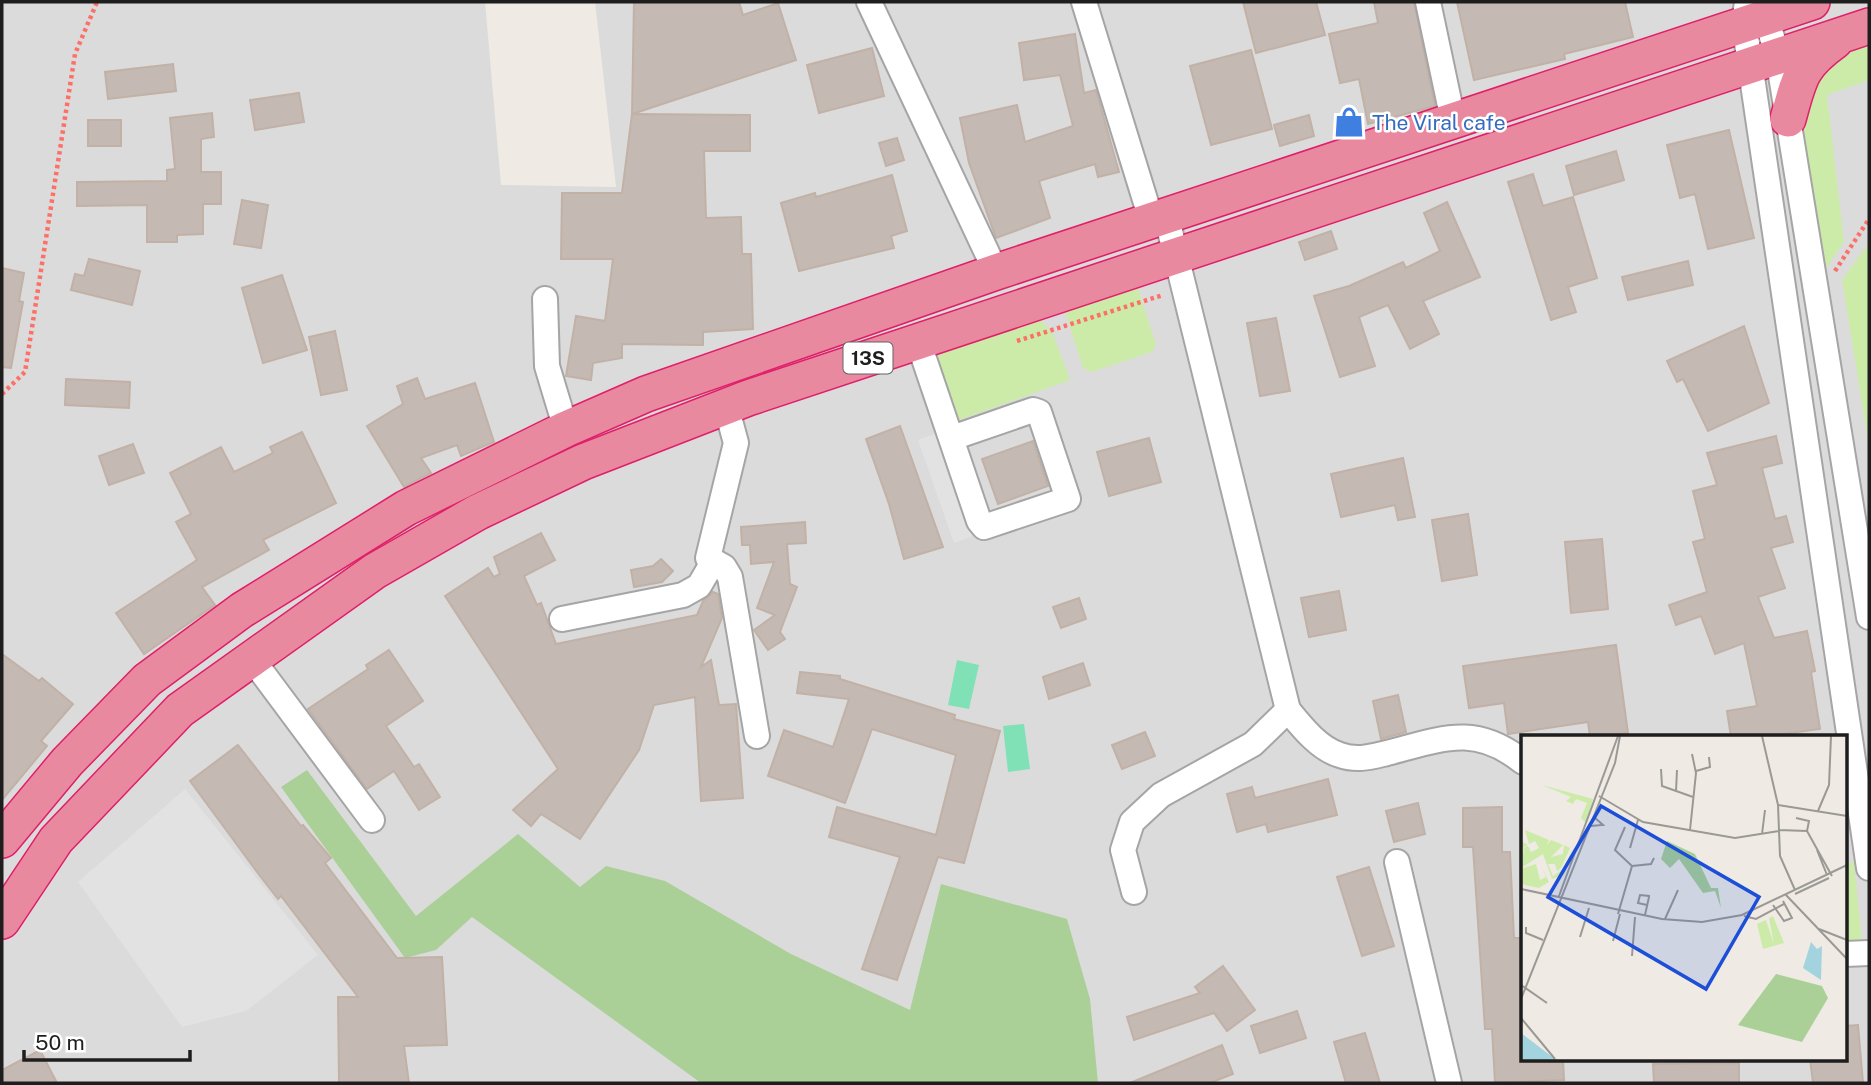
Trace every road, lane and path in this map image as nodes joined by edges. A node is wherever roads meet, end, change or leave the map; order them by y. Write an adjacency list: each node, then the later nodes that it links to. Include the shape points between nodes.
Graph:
1 (97, 2): 19 (path, via 75,54 25,372)
2 (869, 2): 14 (street)
3 (1084, 2): 11 (street)
4 (1428, 2): 10 (street)
5 (1812, 2): 6 (highway, 13S)
6 (1755, 10): 8 (street); 10 (highway, 13S)
7 (1856, 31): 8 (highway, 13S); 9 (highway, via 1812,58 1800,77)
8 (1764, 61): 9 (street); 13 (highway, 13S); 28 (street)
9 (1788, 119): 16 (street)
10 (1453, 120): 11 (highway, 13S)
11 (1158, 217): 13 (street); 14 (highway, 13S)
12 (1869, 219): 16 (path)
13 (1176, 255): 17 (highway, 13S); 27 (street)
14 (996, 272): 18 (highway, 13S)
15 (545, 299): 21 (street, via 547,366)
16 (1817, 299): 24 (street)
17 (918, 341): 20 (highway, 13S); 22 (street)
18 (738, 361): 20 (highway); 21 (highway, 13S)
19 (2, 394)
20 (737, 402): 23 (street, via 736,443 708,555); 26 (highway, 13S, via 583,462 478,512 374,571)
21 (566, 429): 33 (highway, 13S, via 406,508 242,610 147,680)
22 (952, 438): 22 (street, via 984,527 1068,499 1039,412)
23 (713, 562): 25 (street, via 699,586 683,595); 29 (street, via 730,577)
24 (1869, 617)
25 (562, 619)
26 (252, 659): 32 (street); 34 (highway, 13S, via 180,710)
27 (1288, 710): 31 (street, via 1305,732 1337,755 1360,760 1442,739 1483,737); 37 (street, via 1253,744 1161,795 1132,822 1123,850)
28 (1845, 735)
29 (757, 736)
30 (1846, 740): 35 (street)
31 (1521, 760)
32 (372, 820)
33 (2, 840): 34 (street)
34 (56, 840): 38 (highway, 13S)
35 (1860, 856)
36 (1397, 862): 41 (street)
37 (1133, 892)
38 (2, 920)
39 (1869, 953): 40 (street)
40 (1846, 954)
41 (1449, 1083)

